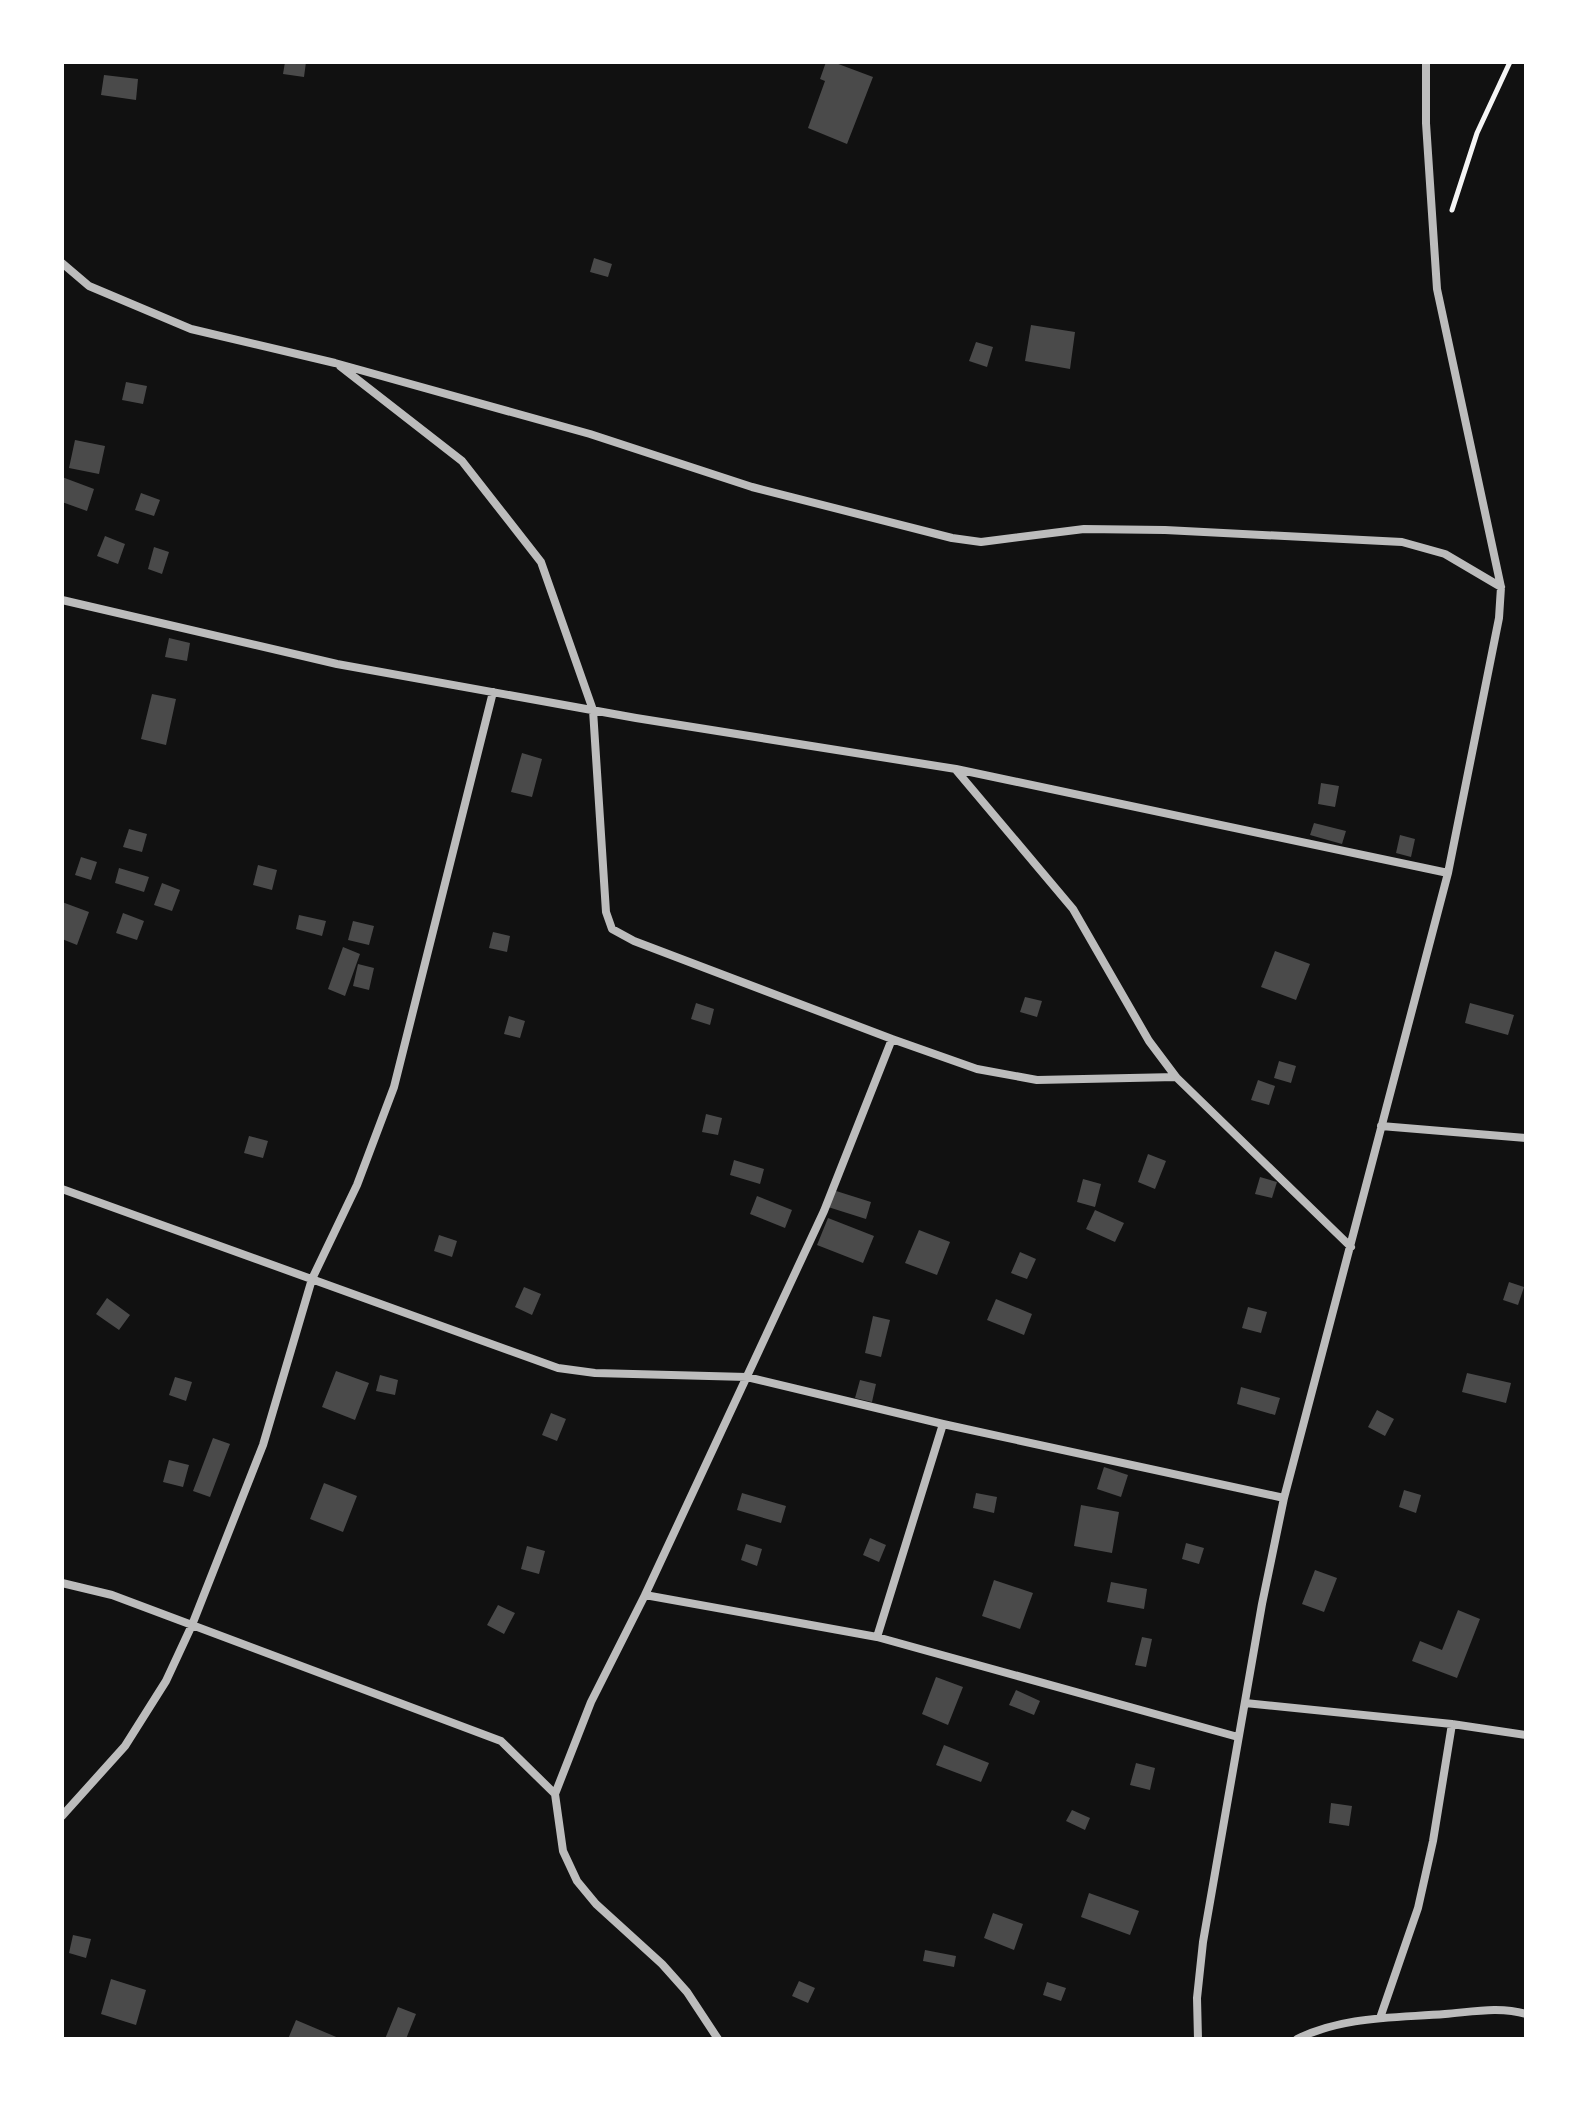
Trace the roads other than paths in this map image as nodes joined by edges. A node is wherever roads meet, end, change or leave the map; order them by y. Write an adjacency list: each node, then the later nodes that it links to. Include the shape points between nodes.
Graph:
1 (1426, 62): 4 (street, via 1437,289)
2 (62, 263): 3 (street, via 89,286 191,329)
3 (335, 363): 4 (street, via 590,434 752,487 952,538 981,542 1111,529 1402,542 1445,554); 7 (street, via 462,461 541,562)
4 (1501, 587): 9 (street)
5 (62, 600): 6 (street, via 337,664)
6 (493, 692): 7 (street); 16 (street, via 394,1087 357,1185)
7 (593, 710): 8 (street); 10 (street, via 606,912 612,929)
8 (956, 769): 9 (street); 11 (street, via 1073,909 1149,1041)
9 (1448, 873): 12 (street)
10 (892, 1039): 11 (street, via 977,1069 1037,1080); 17 (street, via 824,1211)
11 (1176, 1077): 15 (street)
12 (1381, 1126): 13 (street); 15 (street)
13 (1526, 1138)
14 (62, 1189): 16 (street)
15 (1351, 1247): 19 (street)
16 (312, 1279): 17 (street, via 558,1368); 22 (street, via 263,1445)
17 (747, 1377): 18 (street); 21 (street)
18 (943, 1424): 19 (street); 23 (street)
19 (1284, 1498): 24 (street)
20 (62, 1583): 22 (street)
21 (645, 1595): 23 (street); 28 (street, via 591,1702)
22 (192, 1625): 28 (street, via 501,1741); 29 (street, via 166,1681 125,1746)
23 (877, 1637): 27 (street)
24 (1245, 1703): 25 (street); 27 (street)
25 (1452, 1724): 26 (street); 31 (street, via 1418,1908)
26 (1526, 1735)
27 (1238, 1737): 33 (street, via 1203,1942)
28 (555, 1794): 32 (street, via 563,1851 577,1881 687,1992)
29 (62, 1816)
30 (1526, 2014): 31 (street, via 1494,2010)
31 (1380, 2018): 34 (street, via 1343,2023)
32 (718, 2039)
33 (1198, 2039)
34 (1297, 2039)

